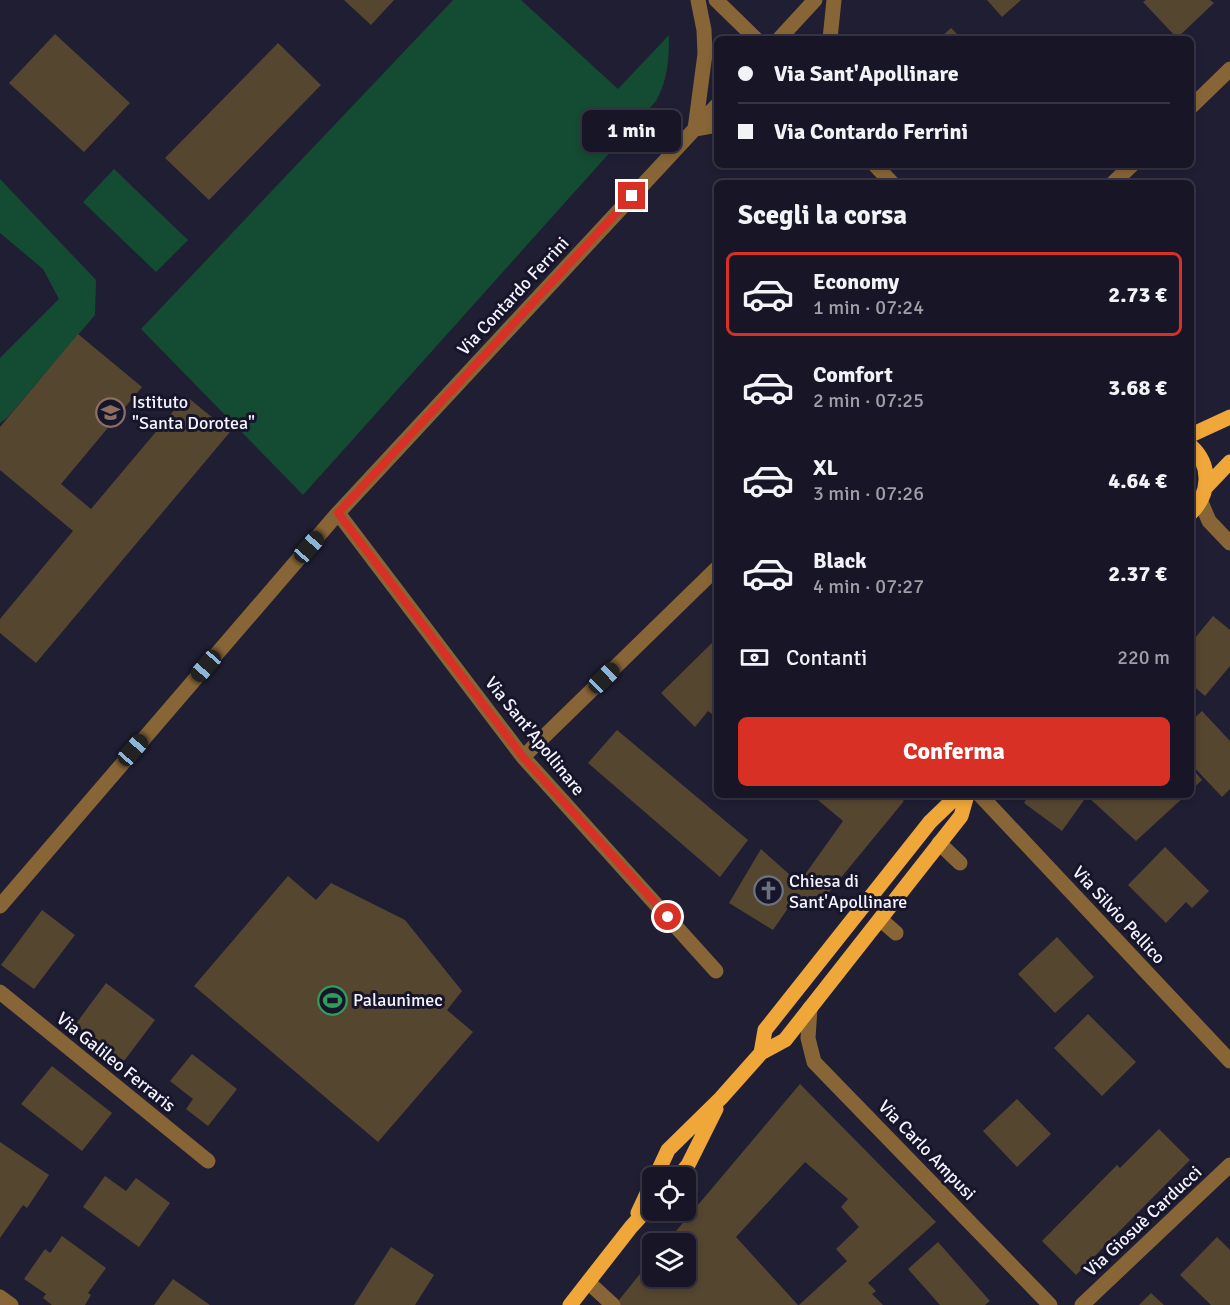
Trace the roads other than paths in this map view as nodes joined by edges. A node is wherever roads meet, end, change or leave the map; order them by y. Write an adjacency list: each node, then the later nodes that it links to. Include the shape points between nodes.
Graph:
1 (698, 0): 12 (street, via 705,54)
2 (716, 0): 5 (street)
3 (816, 0): 6 (street)
4 (834, 0): 7 (street)
5 (753, 36)
6 (782, 36)
7 (830, 36)
8 (1230, 69): 9 (street)
9 (1194, 104)
10 (714, 108): 12 (street, Via Contardo Ferrini)
11 (714, 126): 12 (street)
12 (694, 129): 22 (street, Via Contardo Ferrini)
13 (878, 168): 15 (street)
14 (1129, 168): 16 (street)
15 (889, 180)
16 (1116, 180)
17 (1230, 417): 18 (main road)
18 (1194, 434)
19 (1194, 450): 21 (main road, via 1206,473)
20 (1230, 462): 21 (main road)
21 (1199, 501): 23 (street, via 1209,521)
22 (338, 513): 25 (street, Via Sant'Apollinare); 31 (street, Via Contardo Ferrini)
23 (1230, 543)
24 (714, 571): 25 (street)
25 (523, 757): 34 (street, Via Sant'Apollinare)
26 (955, 798): 37 (main road, via 930,822 765,1030)
27 (966, 798): 29 (main road, via 961,816)
28 (983, 798): 38 (street, Via Silvio Pellico)
29 (939, 843): 30 (street); 32 (main road)
30 (960, 863)
31 (0, 906)
32 (880, 919): 33 (street); 36 (main road)
33 (896, 933)
34 (716, 971)
35 (0, 992): 40 (street, Via Galileo Ferraris)
36 (810, 1008): 37 (main road, via 785,1040); 52 (street, Via Carlo Ampusi, via 808,1038 814,1062)
37 (761, 1053): 39 (main road)
38 (1230, 1061)
39 (721, 1098): 42 (main road, via 668,1150); 43 (main road)
40 (208, 1161)
41 (1230, 1165): 53 (street, Via Giosuè Carducci)
42 (660, 1167)
43 (686, 1167)
44 (642, 1204): 46 (main road)
45 (642, 1215): 46 (main road)
46 (631, 1227): 47 (main road)
47 (588, 1282): 50 (main road); 51 (street)
48 (0, 1298): 49 (street)
49 (11, 1305)
50 (570, 1305)
51 (613, 1305)
52 (1050, 1305)
53 (1082, 1305)

